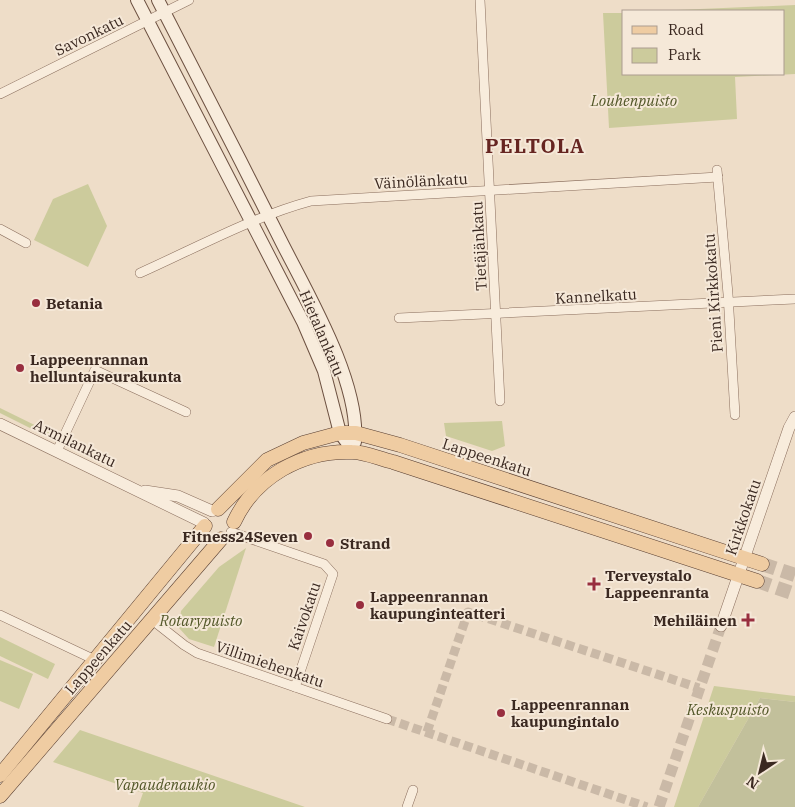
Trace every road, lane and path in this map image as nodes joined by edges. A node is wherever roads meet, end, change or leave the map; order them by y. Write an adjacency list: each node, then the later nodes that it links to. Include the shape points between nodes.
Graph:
1 (137, 0): 6 (main road, Hietalankatu)
2 (158, 0): 5 (main road, Hietalankatu)
3 (189, 0): 5 (street, Savonkatu)
4 (480, 0): 9 (street, Tietäjänkatu)
5 (164, 12): 6 (street, Savonkatu); 10 (main road, Hietalankatu)
6 (147, 21): 7 (street, Savonkatu); 11 (main road, Hietalankatu)
7 (0, 94)
8 (718, 174): 9 (street, Väinölänkatu); 16 (street, Pieni Kirkkokatu)
9 (490, 191): 10 (street, Väinölänkatu, via 311,202); 17 (street, Tietäjänkatu)
10 (268, 215): 11 (street, Väinölänkatu); 25 (main road, Hietalankatu, via 340,361)
11 (250, 222): 14 (street, Väinölänkatu); 24 (main road, Hietalankatu, via 303,322 324,371)
12 (0, 229): 13 (street)
13 (26, 244)
14 (140, 273)
15 (795, 299): 16 (street, Kannelkatu)
16 (729, 302): 17 (street, Kannelkatu); 21 (street, Pieni Kirkkokatu)
17 (496, 314): 18 (street, Kannelkatu); 19 (street, Tietäjänkatu)
18 (399, 318)
19 (500, 401)
20 (186, 412): 26 (street, via 95,370)
21 (735, 415)
22 (795, 418): 30 (street, Kirkkokatu)
23 (0, 424): 26 (street, Armilankatu)
24 (340, 433): 25 (main road, Lappeenkatu); 27 (main road, Hietalankatu); 28 (main road, Lappeenkatu, via 303,443 267,460)
25 (356, 433): 27 (main road, Hietalankatu); 30 (main road, Lappeenkatu)
26 (57, 451): 28 (street, Armilankatu, via 137,490 178,496)
27 (354, 452): 29 (main road, Lappeenkatu, via 305,459 271,475 252,493); 32 (main road, Lappeenkatu, via 419,470)
28 (210, 517): 29 (main road, via 210,535); 29 (main road, via 228,512); 37 (main road, Lappeenkatu)
29 (229, 531): 35 (main road, Lappeenkatu); 38 (street, Kaivokatu, via 324,564 333,574)
30 (745, 559): 31 (main road, Lappeenkatu); 32 (street, Kirkkokatu)
31 (762, 564)
32 (740, 575): 33 (main road, Lappeenkatu); 36 (street, Kirkkokatu)
33 (757, 581)
34 (0, 615): 37 (street)
35 (152, 619): 38 (street, Villimiehenkatu, via 197,653); 42 (main road, Lappeenkatu)
36 (721, 626)
37 (95, 660): 40 (main road, Lappeenkatu)
38 (295, 687): 39 (street, Villimiehenkatu)
39 (387, 719)
40 (0, 775)
41 (413, 790): 43 (street)
42 (0, 796)
43 (408, 807)

